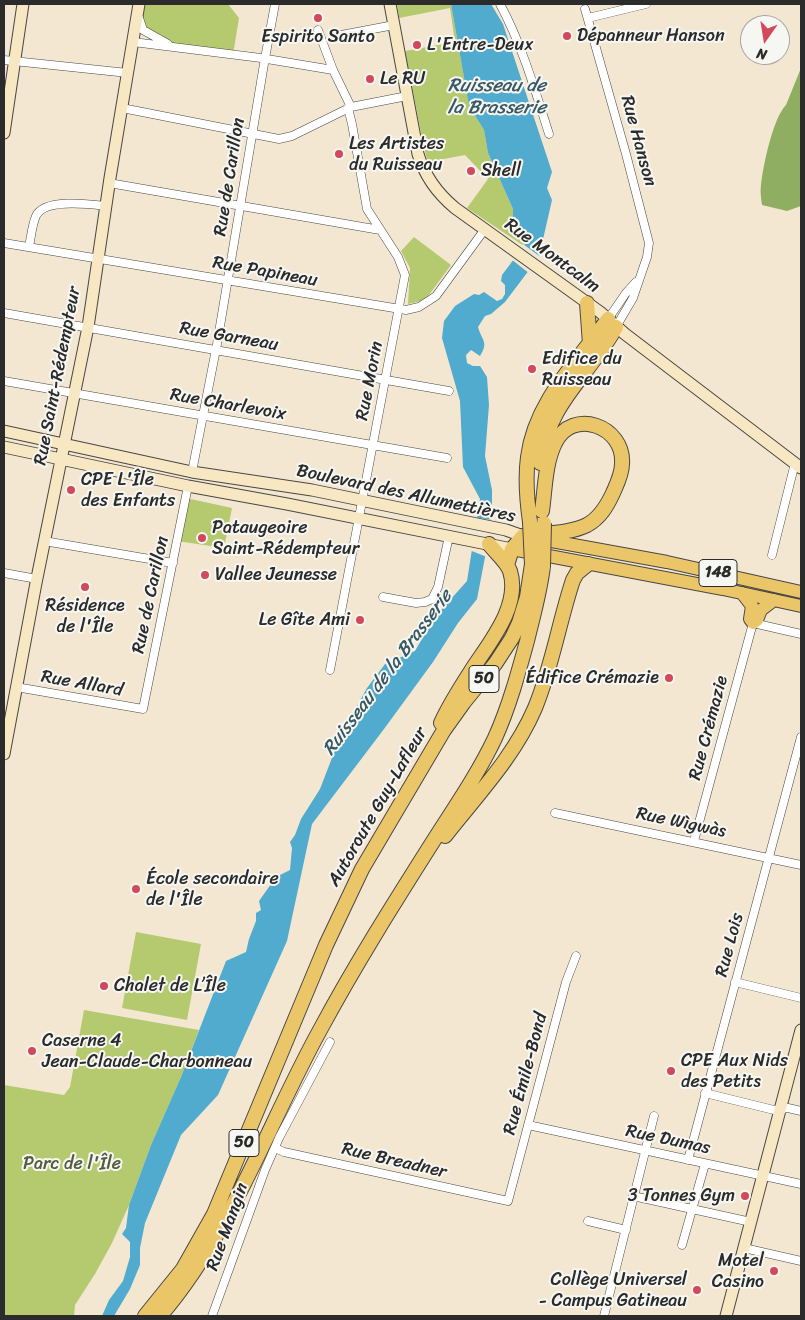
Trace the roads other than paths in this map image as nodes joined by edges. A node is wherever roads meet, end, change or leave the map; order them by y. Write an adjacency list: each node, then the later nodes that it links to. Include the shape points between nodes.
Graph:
1 (23, 4): 15 (main road)
2 (275, 4): 14 (street, Rue de Carillon)
3 (390, 4): 9 (main road, Rue Montcalm)
4 (500, 4): 23 (street, via 526,62)
5 (646, 4): 8 (street)
6 (139, 7): 12 (main road, Rue Saint-Rédempteur); 13 (street, via 143,30)
7 (585, 9): 8 (street, Rue Hanson)
8 (588, 18): 36 (street, Rue Hanson, via 648,240 638,281 626,293)
9 (394, 25): 11 (street); 18 (main road, Rue Montcalm)
10 (318, 30): 16 (street, Rue Morin)
11 (336, 36)
12 (133, 42): 13 (street); 17 (main road, Rue Saint-Rédempteur)
13 (174, 47): 14 (street)
14 (265, 59): 16 (street); 22 (street, Rue de Carillon)
15 (9, 60): 17 (street); 21 (main road)
16 (333, 70): 19 (street, Rue Morin)
17 (128, 73): 20 (main road, Rue Saint-Rédempteur)
18 (407, 96): 19 (street); 27 (main road, Rue Montcalm, via 421,163 430,182 448,202)
19 (349, 107): 22 (street, via 292,136 279,139); 28 (street, Rue Morin, via 367,209)
20 (122, 108): 22 (street); 24 (main road, Rue Saint-Rédempteur)
21 (4, 133)
22 (252, 134): 26 (street, Rue de Carillon)
23 (549, 134)
24 (109, 182): 25 (main road, Rue Saint-Rédempteur); 26 (street)
25 (106, 206): 30 (street, via 75,203 43,209 35,217); 31 (main road, Rue Saint-Rédempteur)
26 (241, 206): 28 (street); 32 (street, Rue de Carillon)
27 (485, 229): 33 (main road, Rue Montcalm); 34 (street, Rue Papineau, via 436,296 419,307)
28 (380, 230): 34 (street, Rue Morin, via 404,271)
29 (4, 242): 30 (street, Rue Papineau)
30 (29, 247): 31 (street, Rue Papineau)
31 (98, 259): 32 (street, Rue Papineau); 37 (main road, Rue Saint-Rédempteur)
32 (228, 281): 34 (street, Rue Papineau); 39 (street, Rue de Carillon)
33 (587, 303): 36 (main road, Rue Montcalm); 38 (highway)
34 (399, 310): 40 (street, Rue Morin)
35 (4, 313): 37 (street, Rue Garneau)
36 (612, 323): 38 (highway, Autoroute Guy-Lafleur / 50); 51 (main road, Rue Montcalm); 56 (highway, Autoroute Guy-Lafleur / 50, via 608,341 562,402 549,428 540,467)
37 (88, 327): 39 (street, Rue Garneau); 43 (main road, Rue Saint-Rédempteur)
38 (590, 344): 56 (highway, Autoroute Guy-Lafleur / 50, via 549,399 533,433 526,475)
39 (216, 349): 40 (street, Rue Garneau); 44 (street, Rue de Carillon)
40 (386, 381): 42 (street, Rue Garneau); 47 (street, Rue Morin)
41 (4, 382): 43 (street, Rue Charlevoix)
42 (450, 391)
43 (74, 393): 44 (street, Rue Charlevoix); 46 (main road, Rue Saint-Rédempteur)
44 (202, 416): 47 (street, Rue Charlevoix); 52 (street, Rue de Carillon)
45 (4, 431): 46 (main road, Boulevard des Allumettières)
46 (63, 444): 50 (main road, Rue Saint-Rédempteur); 52 (main road, Boulevard des Allumettières)
47 (372, 445): 49 (street, Rue Charlevoix); 54 (street, Rue Morin)
48 (4, 446): 50 (main road, Boulevard des Allumettières)
49 (447, 458)
50 (60, 459): 53 (main road, Boulevard des Allumettières); 59 (main road, Rue Saint-Rédempteur)
51 (798, 466): 62 (street)
52 (192, 472): 54 (main road, Boulevard des Allumettières, via 312,490)
53 (188, 486): 55 (main road, Boulevard des Allumettières); 63 (street, Rue de Carillon)
54 (361, 501): 55 (street, Rue Morin); 58 (main road, Boulevard des Allumettières, via 498,528)
55 (358, 517): 57 (main road, Boulevard des Allumettières); 76 (street, Rue Morin)
56 (539, 519): 58 (highway, via 555,441 570,428 586,424 610,432 620,447 622,465 617,484 601,514 576,530); 66 (highway, Autoroute Guy-Lafleur / 50, bridge)
57 (449, 536): 60 (main road, Boulevard des Allumettières); 71 (street, via 438,587 432,599 416,603)
58 (523, 536): 61 (highway); 69 (main road, Boulevard des Allumettières / 148, via 674,563)
59 (44, 541): 63 (street); 68 (main road, Rue Saint-Rédempteur)
60 (492, 547): 61 (main road, Boulevard des Allumettières); 65 (highway)
61 (512, 549): 64 (main road, Boulevard des Allumettières); 65 (highway)
62 (772, 555)
63 (173, 564): 78 (street, Rue de Carillon)
64 (588, 564): 70 (main road, Boulevard des Allumettières / 148); 86 (highway, via 573,580 543,687 518,741)
65 (507, 565): 81 (highway, via 512,587 506,612 448,708)
66 (538, 565): 81 (highway, Autoroute Guy-Lafleur / 50, via 508,646 454,716); 86 (highway, Autoroute Guy-Lafleur / 50, via 538,593 518,671 498,730 469,785)
67 (4, 573): 68 (street)
68 (37, 579): 77 (main road, Rue Saint-Rédempteur)
69 (801, 592)
70 (742, 593): 72 (main road, Boulevard des Allumettières / 148); 74 (main road, via 752,606 750,619)
71 (383, 598)
72 (774, 600): 73 (main road, Boulevard des Allumettières / 148); 74 (main road, via 761,610)
73 (801, 606)
74 (753, 623): 75 (street); 83 (street, Rue Crémazie)
75 (801, 634)
76 (330, 670)
77 (16, 687): 78 (street, Rue Allard); 80 (main road, Rue Saint-Rédempteur)
78 (143, 709)
79 (801, 737): 84 (street, Rue Lois)
80 (4, 754)
81 (413, 783): 112 (highway, Autoroute Guy-Lafleur / 50, via 362,869 335,924 214,1214)
82 (555, 813): 83 (street, Rue Wìgwàs)
83 (694, 841): 84 (street, Rue Wìgwàs)
84 (769, 857): 85 (street, Rue Wìgwàs); 88 (street, Rue Lois)
85 (801, 865)
86 (393, 904): 112 (highway, Autoroute Guy-Lafleur / 50, via 315,1038 219,1232 196,1271)
87 (576, 956): 96 (street, Rue Émile-Bond, via 566,982)
88 (736, 982): 89 (street); 92 (street, Rue Lois)
89 (801, 998)
90 (801, 1030): 93 (main road)
91 (330, 1042): 97 (street, Rue Mangin)
92 (705, 1093): 93 (street); 99 (street, Rue Lois)
93 (780, 1109): 94 (street); 101 (main road)
94 (801, 1111)
95 (654, 1116): 98 (street)
96 (528, 1125): 98 (street, Rue Dumas); 104 (street, Rue Émile-Bond)
97 (274, 1148): 104 (street, Rue Breadner); 114 (street, Rue Mangin)
98 (645, 1150): 99 (street, Rue Dumas); 103 (street)
99 (688, 1160): 100 (street, Rue Dumas)
100 (705, 1164): 101 (street, Rue Dumas); 105 (street)
101 (763, 1176): 102 (street, Rue Dumas); 107 (main road)
102 (801, 1184)
103 (634, 1196): 105 (street); 108 (street)
104 (508, 1201)
105 (692, 1209): 107 (street); 109 (street)
106 (588, 1221): 108 (street)
107 (751, 1222): 110 (main road)
108 (626, 1230): 115 (street)
109 (682, 1245)
110 (744, 1248): 111 (street); 116 (main road)
111 (801, 1261)
112 (163, 1308): 113 (highway, Autoroute Guy-Lafleur / 50)
113 (146, 1316)
114 (212, 1316)
115 (604, 1316)
116 (726, 1316)

